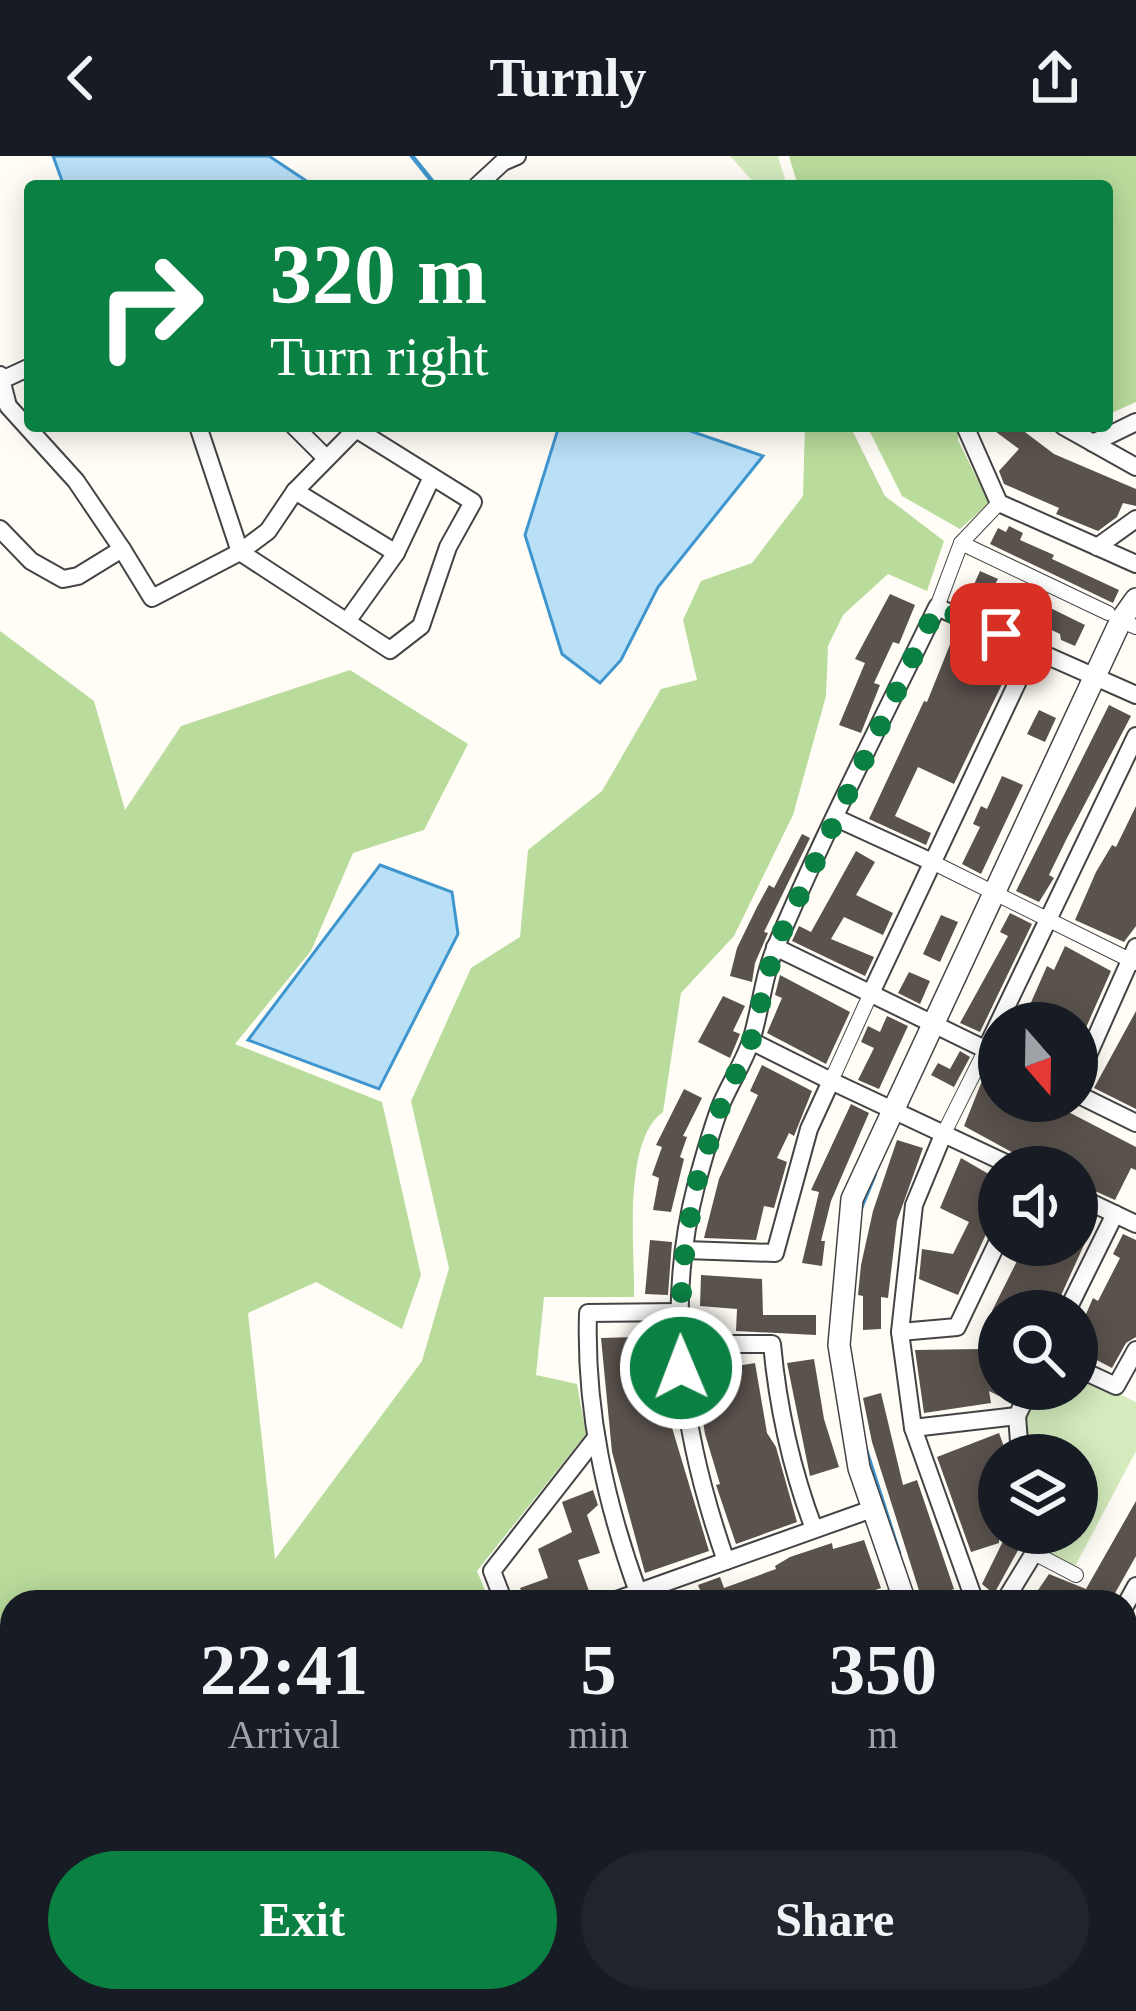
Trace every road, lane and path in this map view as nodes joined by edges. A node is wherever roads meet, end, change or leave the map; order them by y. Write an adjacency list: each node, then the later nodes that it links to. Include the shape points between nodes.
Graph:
1 (517, 156): 2 (street)
2 (484, 180)
3 (1, 377): 5 (street, via 8,406)
4 (1136, 422): 13 (street)
5 (24, 424)
6 (32, 432): 23 (street)
7 (200, 432): 24 (street)
8 (300, 432): 14 (street)
9 (353, 432): 14 (street)
10 (363, 432): 16 (street)
11 (968, 432): 18 (street)
12 (1074, 432): 13 (street)
13 (1094, 443): 15 (street)
14 (325, 458): 17 (street)
15 (1136, 467)
16 (432, 477): 25 (street); 30 (street, via 473,502 421,626 390,650)
17 (295, 491): 24 (street, via 268,531); 25 (street)
18 (999, 503): 21 (street); 22 (street)
19 (1136, 519): 22 (street)
20 (0, 529): 23 (street, via 63,579)
21 (961, 542): 28 (street); 29 (street)
22 (1097, 547): 26 (street)
23 (122, 549): 24 (street, via 152,598)
24 (240, 552): 30 (street)
25 (396, 553): 30 (street)
26 (1136, 564)
27 (1136, 599): 32 (street)
28 (937, 607): 31 (street); 35 (street)
29 (1108, 614)
30 (348, 620)
31 (1034, 647): 32 (street); 36 (street)
32 (1095, 675): 33 (street); 37 (street)
33 (1136, 695)
34 (1136, 736): 38 (street)
35 (836, 818): 36 (street); 39 (street)
36 (932, 862): 37 (street); 41 (street)
37 (993, 892): 38 (street); 43 (street)
38 (1048, 919): 40 (street); 42 (street)
39 (775, 947): 41 (street); 45 (street)
40 (1134, 956): 44 (street)
41 (871, 993): 43 (street); 48 (street)
42 (1013, 1002)
43 (932, 1023): 46 (street); 50 (street)
44 (1098, 1034)
45 (751, 1041): 48 (street); 57 (street, via 714,1126)
46 (978, 1045)
47 (978, 1076): 52 (street)
48 (831, 1081): 50 (street); 57 (street, via 809,1129 776,1252)
49 (1098, 1104): 51 (street)
50 (892, 1109): 52 (street); 70 (street, via 852,1199 839,1345)
51 (1136, 1123)
52 (944, 1135): 53 (street); 61 (street, via 914,1205)
53 (978, 1151)
54 (1098, 1206): 55 (street)
55 (1115, 1214): 56 (street); 59 (street)
56 (1136, 1224)
57 (685, 1250): 60 (street)
58 (986, 1266): 61 (street, via 957,1327)
59 (1077, 1290)
60 (680, 1312): 62 (street); 69 (street, via 587,1313)
61 (900, 1332): 67 (street)
62 (680, 1344): 71 (street, via 772,1344 785,1441); 74 (street, via 692,1450)
63 (1136, 1350): 64 (street, via 1116,1386)
64 (1098, 1377)
65 (1020, 1410): 66 (street)
66 (1017, 1417): 67 (street); 68 (street)
67 (913, 1428): 80 (street)
68 (1018, 1434)
69 (596, 1439): 76 (street, via 492,1571); 77 (street)
70 (872, 1509): 71 (street); 79 (street)
71 (814, 1529): 74 (street)
72 (1033, 1554): 81 (street)
73 (1036, 1554): 75 (street)
74 (726, 1561): 78 (street)
75 (1076, 1575)
76 (499, 1590)
77 (639, 1590)
78 (654, 1590)
79 (892, 1590)
80 (971, 1590)
81 (1011, 1590)

